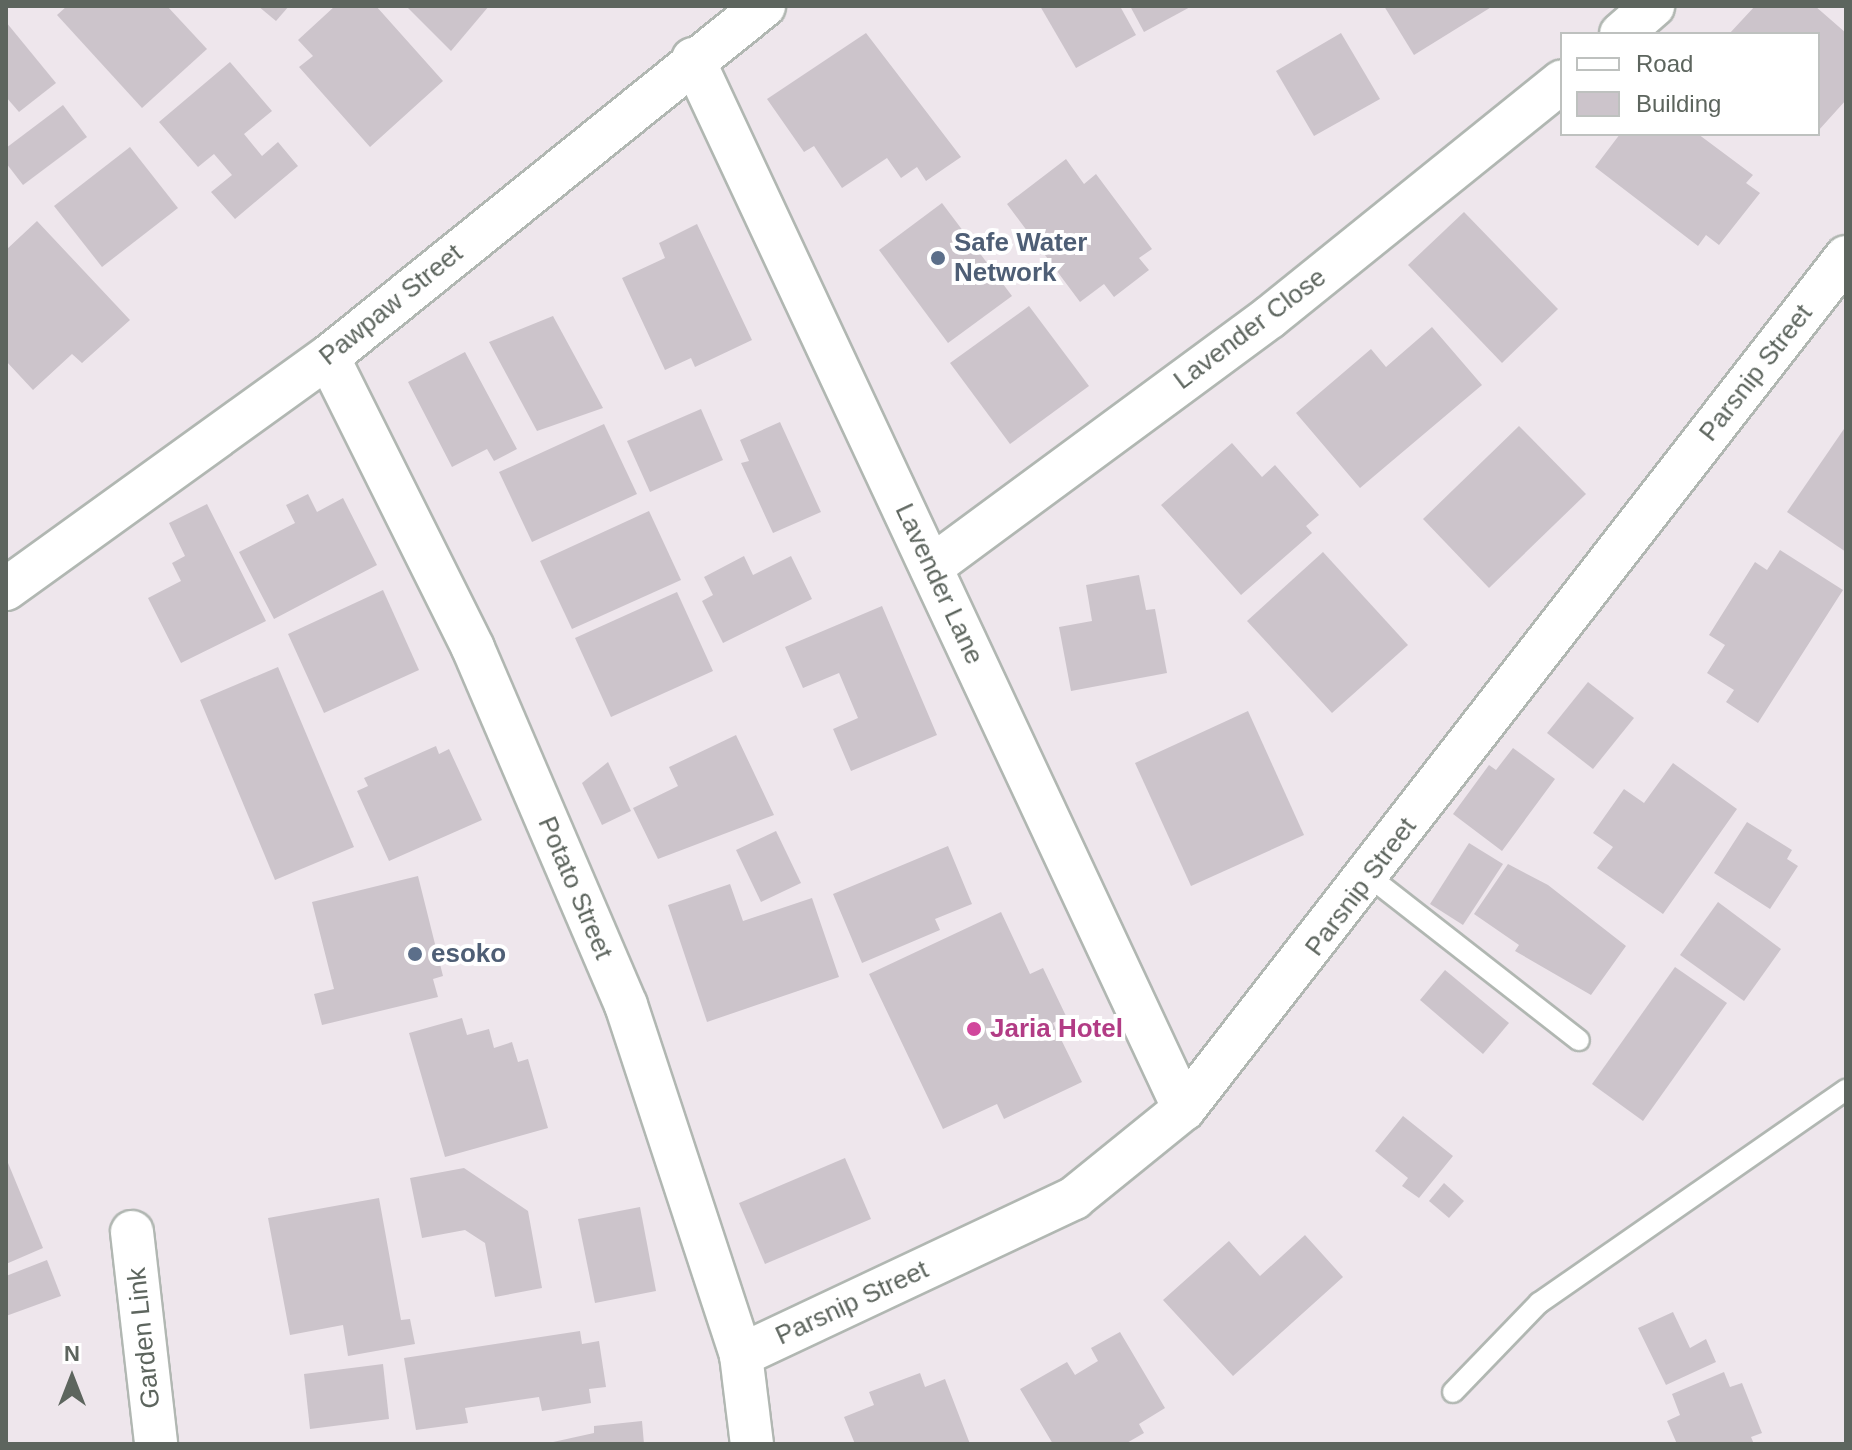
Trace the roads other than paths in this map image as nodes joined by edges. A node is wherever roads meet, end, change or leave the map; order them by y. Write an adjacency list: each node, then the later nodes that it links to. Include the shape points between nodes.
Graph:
1 (764, 6): 4 (street, Pawpaw Street)
2 (1653, 6): 3 (street)
3 (1623, 32)
4 (693, 59): 7 (street, Pawpaw Street); 8 (street, Lavender Lane)
5 (1560, 83): 8 (street, Lavender Close, via 1270,317)
6 (1846, 257): 10 (street, Parsnip Street)
7 (328, 357): 9 (street, Pawpaw Street); 15 (street, Potato Street, via 473,648 626,1005)
8 (931, 567): 13 (street, Lavender Lane)
9 (6, 589)
10 (1370, 877): 11 (lane); 13 (street, Parsnip Street)
11 (1579, 1040)
12 (1846, 1090): 16 (lane, via 1539,1303)
13 (1184, 1109): 15 (street, Parsnip Street, via 1074,1198)
14 (132, 1232): 17 (street, Garden Link)
15 (741, 1355): 18 (street, Potato Street)
16 (1453, 1392)
17 (156, 1444)
18 (752, 1444)

